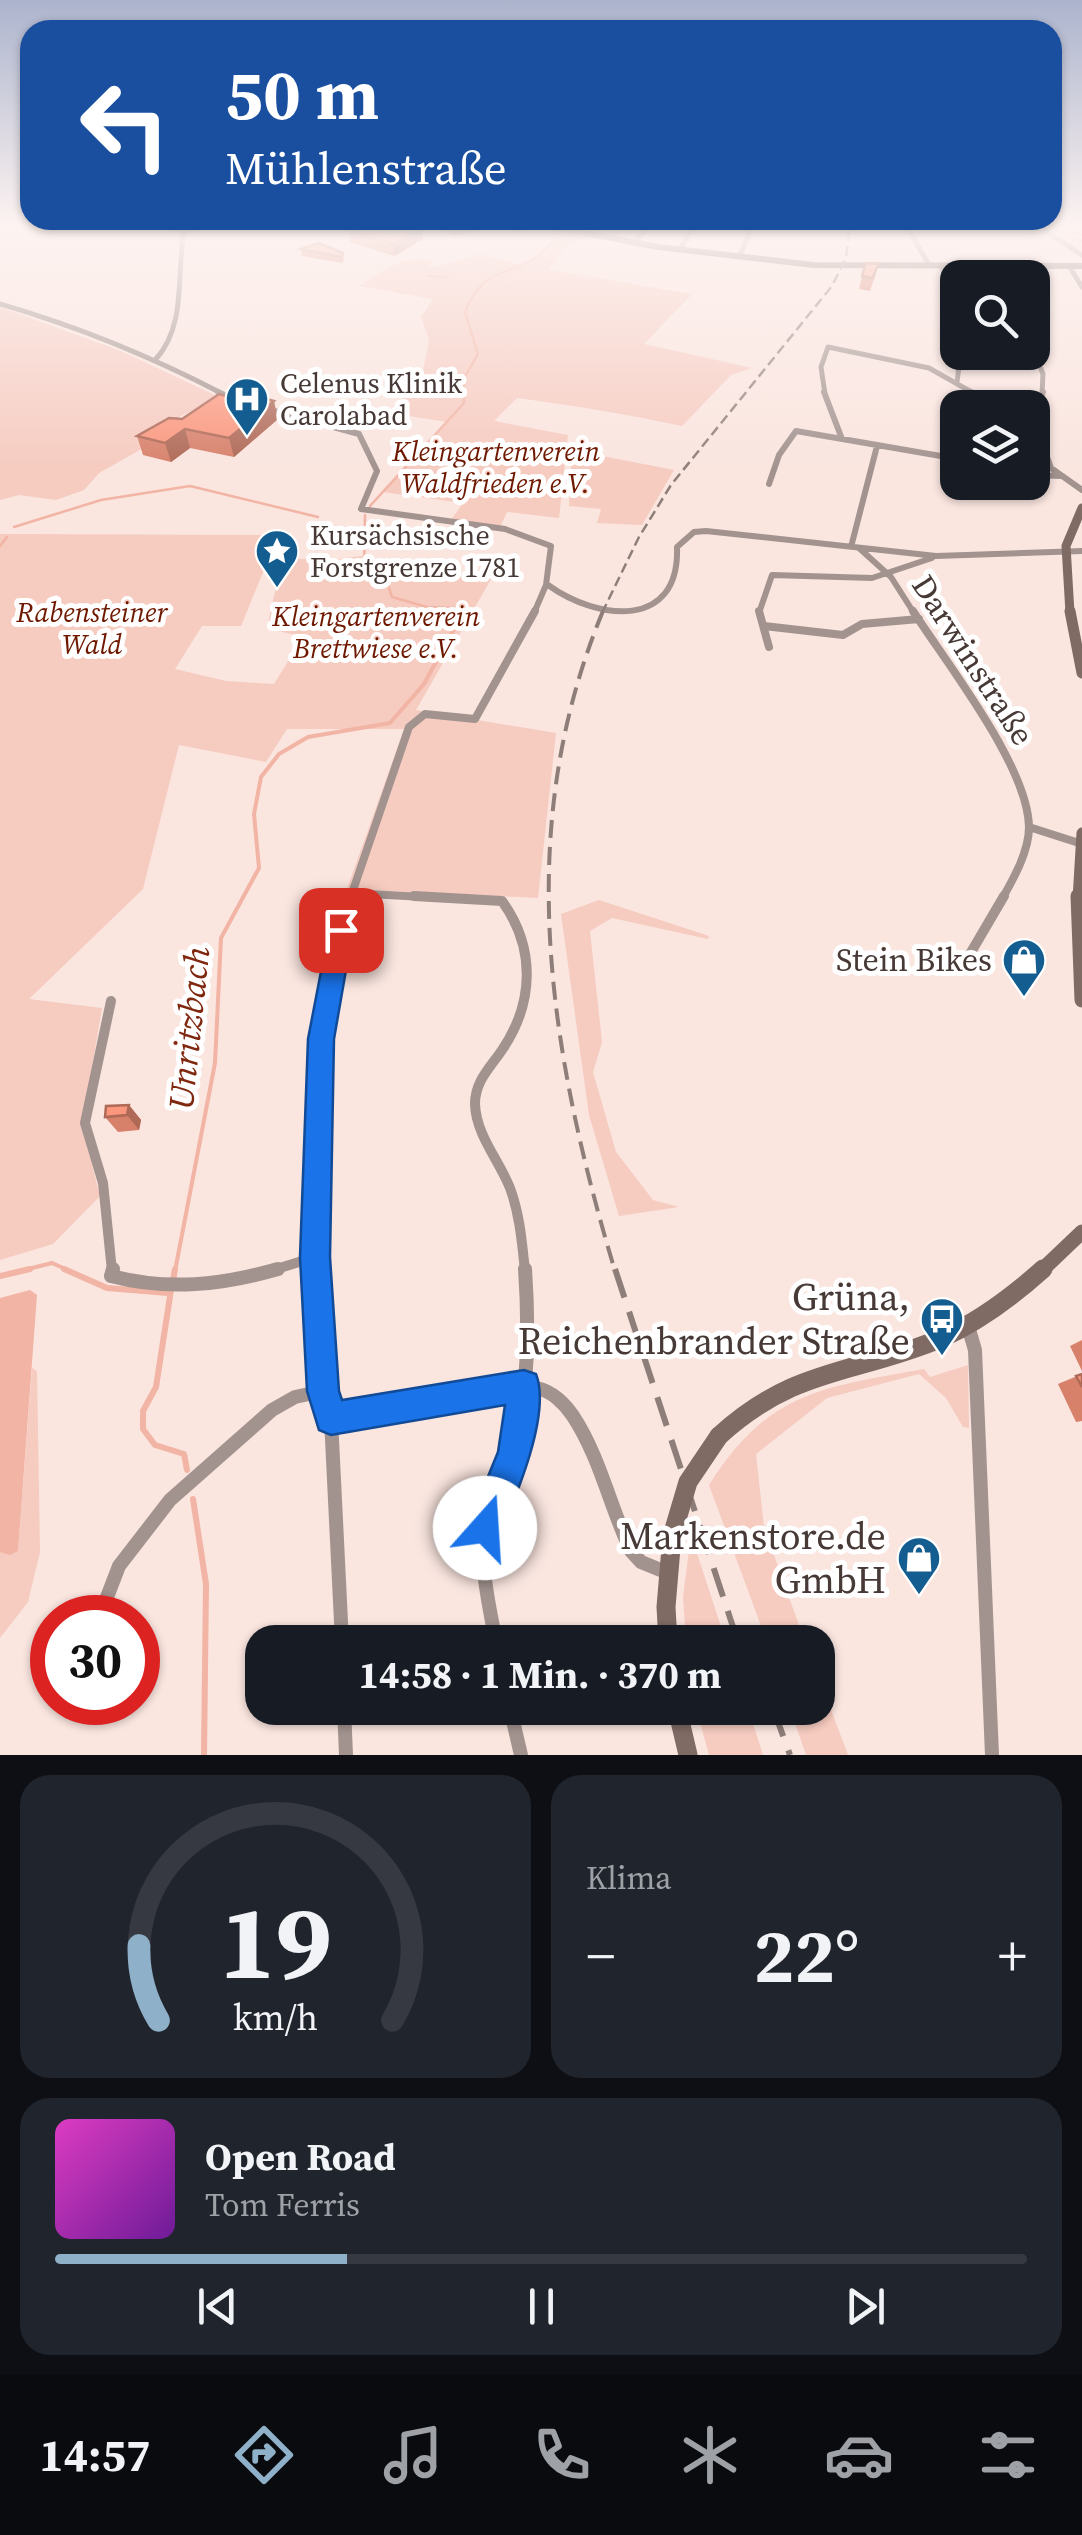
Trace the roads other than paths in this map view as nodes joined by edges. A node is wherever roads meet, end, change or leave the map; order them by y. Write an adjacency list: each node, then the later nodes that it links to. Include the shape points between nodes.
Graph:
1 (10, 307): 3 (street)
2 (178, 307): 3 (street, via 166,348)
3 (156, 358): 7 (street)
4 (959, 370): 5 (street)
5 (957, 382): 6 (street); 9 (street, via 929,368 828,348 823,380)
6 (970, 390)
7 (242, 402)
8 (256, 406): 19 (street, via 359,434 378,477 358,507 505,529)
9 (842, 439): 10 (street); 15 (street, via 796,432)
10 (877, 446): 11 (street); 20 (street)
11 (940, 456)
12 (1050, 465): 14 (street)
13 (1050, 476): 14 (street)
14 (1061, 476): 16 (street)
15 (769, 484)
16 (1082, 490)
17 (1082, 508): 21 (street)
18 (562, 540): 19 (street)
19 (551, 546): 25 (street)
20 (855, 547): 23 (street); 24 (street, Darwinstraße); 25 (street, via 694,532 677,547 676,580 664,596 634,611 579,604)
21 (1065, 551): 22 (street); 23 (street); 29 (street)
22 (1082, 552)
23 (936, 556): 24 (street, Darwinstraße)
24 (891, 577): 26 (street, Darwinstraße); 27 (street, via 772,575 758,609)
25 (548, 585): 33 (street, via 476,719 425,714 414,720)
26 (919, 619): 27 (street, via 862,624 843,635); 30 (street, Darwinstraße, via 1016,772)
27 (764, 626): 28 (street)
28 (769, 648)
29 (1082, 673)
30 (1029, 827): 32 (street); 34 (street, Darwinstraße, via 1014,878)
31 (1082, 833): 32 (street)
32 (1082, 844): 35 (street, via 1076,924)
33 (350, 893): 38 (street, via 321,1039); 40 (street, via 502,901 522,928 531,963 512,1031 474,1100 478,1124 513,1196 522,1247)
34 (970, 954)
35 (1082, 1000)
36 (111, 1002): 38 (street, via 84,1123 104,1184 111,1276 135,1284 185,1285 276,1271)
37 (1082, 1232): 39 (street, via 1033,1279)
38 (315, 1257): 41 (street)
39 (968, 1326): 43 (street, bridge, via 808,1376 753,1404 702,1456 682,1490); 54 (street, via 980,1443)
40 (524, 1386): 42 (street); 43 (street, via 555,1396 572,1414 631,1551); 46 (street, via 515,1452 485,1528)
41 (323, 1391): 42 (street); 44 (street, via 269,1412 181,1488 138,1537)
42 (331, 1419): 45 (street)
43 (668, 1572): 47 (street)
44 (104, 1595)
45 (341, 1625)
46 (493, 1625)
47 (668, 1625)
48 (345, 1725): 51 (street)
49 (514, 1725): 52 (street)
50 (681, 1725): 53 (street)
51 (346, 1755)
52 (521, 1755)
53 (688, 1755)
54 (992, 1755)

